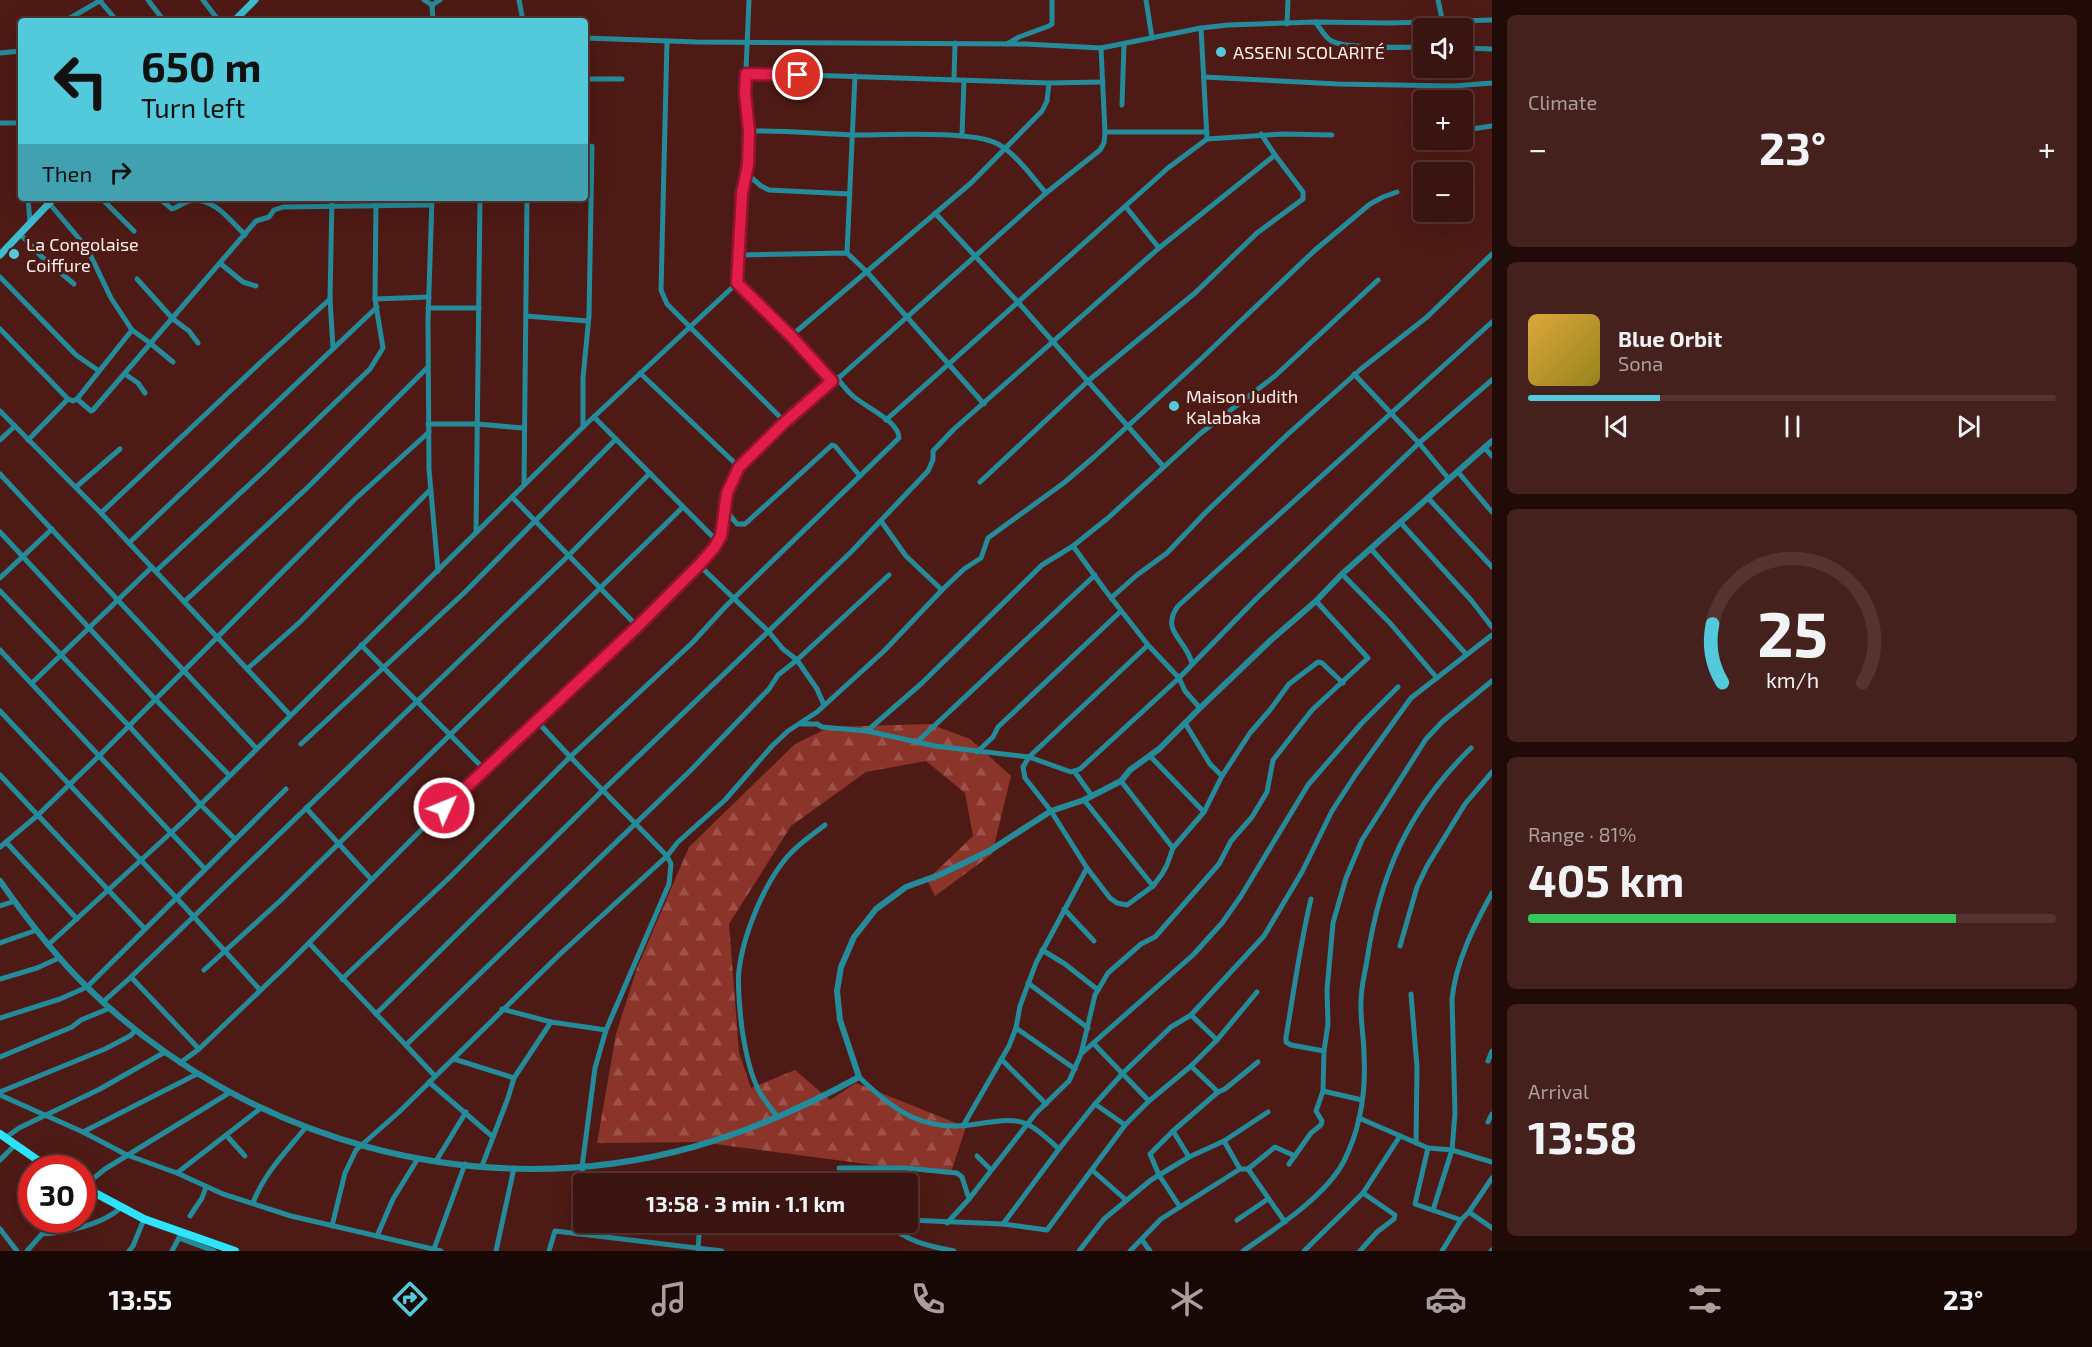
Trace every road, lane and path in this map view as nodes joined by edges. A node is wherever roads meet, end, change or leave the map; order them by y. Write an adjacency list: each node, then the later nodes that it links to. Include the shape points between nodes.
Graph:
1 (101, 0): 14 (street); 15 (street)
2 (148, 0): 16 (street)
3 (202, 0): 17 (street)
4 (424, 0): 13 (street)
5 (440, 0): 13 (street)
6 (519, 0): 20 (street)
7 (749, 0): 31 (street)
8 (1052, 0): 33 (street, via 1052,24)
9 (1146, 0): 29 (street)
10 (1288, 0): 26 (street)
11 (1438, 0): 21 (street)
12 (253, 1): 18 (main road)
13 (432, 5): 19 (street)
14 (70, 18)
15 (115, 18)
16 (162, 18)
17 (217, 18)
18 (237, 18)
19 (433, 18)
20 (522, 18)
21 (1442, 18)
22 (1473, 20): 23 (street)
23 (1492, 20)
24 (1315, 22): 25 (street); 26 (street); 35 (street, via 1338,44)
25 (1413, 22)
26 (1287, 24): 27 (street)
27 (1201, 28): 29 (street); 43 (street)
28 (588, 38): 30 (street)
29 (1152, 38): 34 (street)
30 (667, 41): 31 (street); 117 (street, via 661,290 668,304)
31 (747, 41): 32 (street); 41 (street)
32 (955, 44): 33 (street); 46 (street)
33 (1007, 44): 36 (street)
34 (1124, 44): 36 (street); 51 (street)
35 (1413, 47)
36 (1101, 48): 48 (street)
37 (1473, 48): 38 (street)
38 (1492, 49)
39 (18, 51): 40 (street)
40 (0, 53)
41 (746, 74): 42 (street); 56 (street)
42 (855, 76): 46 (street); 60 (street)
43 (1204, 77): 50 (street, via 1454,86); 58 (street)
44 (588, 79): 45 (street)
45 (622, 79)
46 (954, 80): 47 (street)
47 (964, 80): 49 (street); 62 (street)
48 (1102, 82): 49 (street); 57 (street)
49 (1049, 83): 65 (street, via 1042,111)
50 (1492, 83)
51 (1122, 105)
52 (0, 123): 53 (street)
53 (18, 123)
54 (1492, 126): 55 (street)
55 (1473, 129)
56 (749, 131): 60 (street); 68 (street)
57 (1105, 132): 58 (street); 70 (street, via 1100,150)
58 (1207, 132): 63 (street)
59 (1261, 134): 61 (street); 63 (street); 66 (street)
60 (851, 135): 62 (street); 71 (street)
61 (1332, 135)
62 (962, 136): 65 (street, via 988,140)
63 (1207, 139): 85 (street)
64 (592, 146): 67 (street)
65 (1005, 148): 70 (street); 86 (street)
66 (1275, 155): 91 (street); 134 (street, via 1303,192 1303,199 1257,233 1195,293)
67 (588, 170): 115 (street)
68 (746, 173): 71 (street, via 770,190); 95 (street)
69 (1397, 192): 147 (street, via 1370,204 1314,250)
70 (1046, 193): 96 (street)
71 (850, 194): 92 (street)
72 (28, 201): 87 (street)
73 (51, 201): 87 (main road); 119 (street, via 87,248 111,298)
74 (103, 201): 88 (street)
75 (163, 201): 76 (street, via 172,209)
76 (189, 201)
77 (197, 201): 90 (street, via 224,213)
78 (332, 201): 83 (street)
79 (376, 201): 84 (street)
80 (431, 201): 84 (street); 105 (street)
81 (480, 201): 111 (street)
82 (527, 201): 112 (street)
83 (332, 205): 84 (street); 90 (street, via 278,208 269,217 256,221); 106 (street)
84 (376, 206): 107 (street)
85 (1126, 207): 91 (street); 108 (street)
86 (935, 213): 96 (street); 98 (street)
87 (30, 223): 89 (main road)
88 (134, 231)
89 (20, 234): 94 (main road); 103 (street)
90 (245, 235): 97 (street)
91 (1159, 248): 123 (street)
92 (847, 253): 95 (street); 98 (street)
93 (1492, 254): 131 (street, via 1427,317)
94 (0, 255)
95 (739, 255): 102 (street)
96 (975, 255): 108 (street); 113 (street)
97 (221, 264): 104 (street, via 243,282); 114 (street)
98 (867, 272): 113 (street); 120 (street)
99 (0, 278): 128 (street, via 76,355)
100 (137, 279): 114 (street)
101 (1378, 280): 159 (street, via 1275,375)
102 (737, 283): 117 (street); 120 (street)
103 (74, 284)
104 (256, 286)
105 (429, 297): 107 (street); 110 (street)
106 (330, 299): 124 (street); 175 (street)
107 (375, 299): 109 (street)
108 (1017, 301): 123 (street); 126 (street)
109 (377, 308): 124 (street); 190 (street, via 383,348 370,369)
110 (428, 308): 111 (street); 127 (street)
111 (479, 308): 145 (street)
112 (526, 316): 115 (street); 149 (street)
113 (906, 318): 126 (street); 132 (street)
114 (173, 319): 121 (street); 122 (street)
115 (588, 321): 148 (street)
116 (1492, 322): 140 (street)
117 (689, 326): 129 (street); 143 (street)
118 (0, 328): 136 (street)
119 (132, 330): 121 (street); 128 (street)
120 (791, 336): 132 (street)
121 (150, 343): 125 (street); 130 (street)
122 (198, 343)
123 (1053, 343): 134 (street); 138 (street)
124 (333, 348): 183 (street)
125 (173, 362)
126 (947, 365): 138 (street); 142 (street)
127 (428, 368): 144 (street); 203 (street)
128 (99, 371): 137 (street)
129 (640, 373): 141 (street); 160 (street)
130 (125, 374): 135 (street); 137 (street, via 92,410)
131 (1354, 374): 140 (street); 199 (street, via 1167,553)
132 (834, 380): 142 (street); 143 (street)
133 (1492, 380): 155 (street)
134 (1088, 381): 147 (street); 166 (street)
135 (145, 393)
136 (68, 399): 137 (street); 153 (street)
137 (77, 399)
138 (984, 404): 176 (street, via 933,451 928,471)
139 (0, 411): 146 (street)
140 (1390, 412): 155 (street); 217 (street, via 1178,606 1170,621)
141 (594, 417): 148 (street); 151 (street)
142 (886, 420): 164 (street, via 900,437)
143 (785, 422): 160 (street)
144 (428, 424): 145 (street); 150 (street)
145 (477, 424): 149 (street); 181 (street)
146 (15, 426): 152 (street); 153 (street)
147 (1129, 426): 159 (street); 197 (street, via 1065,482 988,538 981,558)
148 (583, 427): 167 (street)
149 (523, 428): 167 (street)
150 (429, 432): 169 (street); 210 (street, via 347,507)
151 (616, 439): 162 (street); 177 (street)
152 (0, 440)
153 (28, 440): 168 (street)
154 (1492, 441): 156 (street)
155 (1419, 443): 165 (street); 217 (street)
156 (1484, 447): 158 (street); 161 (street)
157 (120, 448): 168 (street)
158 (1492, 456)
159 (1163, 466): 184 (street)
160 (739, 467): 173 (street)
161 (1458, 472): 165 (street); 174 (street)
162 (650, 473): 172 (street); 187 (street)
163 (0, 474): 179 (street)
164 (860, 476): 173 (street, via 832,445 745,525 737,524); 200 (street)
165 (1449, 479): 171 (street)
166 (980, 482)
167 (524, 485): 170 (street)
168 (76, 487): 175 (street)
169 (430, 490): 191 (street); 219 (street, via 300,622)
170 (512, 497): 177 (street); 181 (street)
171 (1428, 498): 178 (street); 189 (street)
172 (683, 507): 182 (street); 196 (street)
173 (724, 508): 182 (street)
174 (1492, 512)
175 (101, 513): 183 (street)
176 (881, 520): 197 (street, via 906,556); 208 (street)
177 (535, 521): 187 (street); 218 (street)
178 (1400, 522): 185 (street); 206 (street)
179 (52, 529): 186 (street); 201 (street)
180 (0, 532): 186 (street)
181 (476, 533): 191 (street)
182 (718, 542): 188 (street)
183 (129, 543): 190 (street)
184 (1073, 546): 194 (street); 239 (street, via 1042,566)
185 (1371, 549): 192 (street); 214 (street)
186 (22, 555): 195 (street); 207 (street)
187 (568, 556): 196 (street); 228 (street)
188 (699, 565): 200 (street); 205 (street)
189 (1492, 567)
190 (154, 569): 201 (street); 203 (street)
191 (438, 571): 211 (street)
192 (1342, 574): 202 (street); 222 (street)
193 (888, 575): 216 (street)
194 (1095, 575): 199 (street); 241 (street)
195 (0, 578)
196 (598, 588): 205 (street); 240 (street)
197 (942, 590): 229 (street, via 884,651)
198 (0, 591): 215 (street)
199 (1111, 598): 204 (street)
200 (734, 599): 208 (street); 249 (street)
201 (118, 600): 207 (street); 220 (street)
202 (1316, 601): 225 (street, via 1368,658); 230 (street)
203 (184, 602): 210 (street)
204 (1121, 611): 212 (street); 245 (street, via 998,727)
205 (637, 627): 234 (street)
206 (1492, 627)
207 (89, 628): 215 (street); 227 (street)
208 (768, 631): 216 (street); 259 (street)
209 (1492, 635): 214 (street)
210 (218, 639): 219 (street); 220 (street)
211 (361, 645): 218 (street); 233 (street)
212 (1148, 645): 221 (street); 247 (street)
213 (0, 650): 224 (street)
214 (1466, 654): 222 (street)
215 (60, 655): 224 (street); 238 (street)
216 (797, 660): 229 (street); 267 (street)
217 (1192, 663): 221 (street)
218 (384, 668): 228 (street); 242 (street)
219 (247, 669): 233 (street)
220 (183, 671): 227 (street); 243 (street)
221 (1179, 678): 230 (street); 251 (street)
222 (1437, 678): 315 (street, via 1411,698 1356,774 1264,936)
223 (1492, 681): 326 (street, via 1426,739 1362,840 1333,923)
224 (32, 683): 246 (street)
225 (1343, 683): 255 (street, via 1322,663 1315,664 1289,684); 308 (street, via 1312,710 1273,759 1267,792 1219,864 1155,937 1108,973)
226 (1398, 687): 323 (street, via 1308,785 1222,924)
227 (154, 699): 238 (street); 254 (street)
228 (416, 701): 240 (street); 263 (street)
229 (824, 705): 232 (street)
230 (1200, 708): 235 (street)
231 (0, 711): 257 (street)
232 (817, 712): 236 (street); 237 (street)
233 (290, 715): 243 (street)
234 (537, 721): 249 (street); 250 (street)
235 (1185, 723): 248 (street); 255 (street)
236 (799, 724): 237 (street); 275 (street, via 760,758)
237 (817, 724): 239 (street)
238 (129, 726): 246 (street); 262 (street)
239 (867, 731): 241 (street)
240 (449, 734): 250 (street); 272 (street)
241 (917, 742): 245 (street)
242 (301, 744)
243 (256, 748): 254 (street)
244 (1471, 748): 348 (street, via 1421,806 1383,886 1361,994 1365,1059)
245 (977, 752): 247 (street)
246 (100, 755): 257 (street); 269 (street)
247 (1029, 757): 251 (street); 264 (street, via 1023,767 1024,778)
248 (1151, 757): 256 (street); 265 (street)
249 (569, 758): 259 (street); 304 (street)
250 (484, 769): 279 (street)
251 (1074, 771): 260 (street)
252 (1492, 772): 297 (street, via 1465,804 1427,866)
253 (0, 775): 266 (street)
254 (229, 776): 262 (street)
255 (1222, 776): 265 (street)
256 (1121, 781): 260 (street); 274 (street)
257 (69, 784): 266 (street); 276 (street)
258 (286, 789): 270 (street)
259 (603, 790): 267 (street); 314 (street)
260 (1092, 796): 261 (street)
261 (1084, 800): 264 (street); 281 (street)
262 (200, 804): 269 (street); 270 (street)
263 (306, 808): 272 (street); 289 (street)
264 (1050, 811): 277 (street); 341 (street, via 989,851 900,890 860,927 847,950 837,991 840,1020)
265 (1204, 812): 274 (street)
266 (38, 815): 271 (street); 282 (street)
267 (635, 823): 275 (street); 324 (street)
268 (825, 825): 357 (street, via 786,859 769,885 739,970 745,1047 759,1090)
269 (172, 832): 276 (street); 278 (street)
270 (235, 839): 278 (street)
271 (6, 842): 273 (street); 290 (street)
272 (338, 843): 279 (street); 299 (street)
273 (0, 847)
274 (1173, 848): 281 (street)
275 (667, 856): 313 (street); 321 (street, via 671,864 669,884)
276 (142, 861): 282 (street); 284 (street)
277 (1087, 868): 281 (street, via 1117,903 1127,905); 288 (street)
278 (205, 869): 284 (street)
279 (371, 879): 294 (street)
280 (0, 881): 286 (street)
281 (1153, 886)
282 (108, 890): 290 (street); 291 (street)
283 (1492, 893): 376 (street, via 1473,930 1454,983)
284 (175, 898): 289 (street); 291 (street)
285 (1311, 899): 326 (street, via 1286,1042)
286 (15, 901): 287 (street); 292 (street)
287 (0, 906)
288 (1064, 909): 293 (street); 298 (street)
289 (193, 917): 299 (street); 302 (street)
290 (76, 919): 296 (street)
291 (144, 929): 306 (street)
292 (37, 930): 295 (street); 296 (street)
293 (1094, 941)
294 (309, 942): 304 (street); 307 (street)
295 (0, 943)
296 (48, 945): 300 (street)
297 (1400, 946)
298 (1042, 950): 305 (street); 308 (street)
299 (225, 951): 301 (street); 307 (street)
300 (59, 958): 303 (street); 306 (street)
301 (204, 970)
302 (131, 977): 311 (street); 325 (street)
303 (0, 979)
304 (342, 979): 314 (street)
305 (1028, 983): 318 (street); 319 (street)
306 (87, 987): 311 (street); 316 (street)
307 (260, 990): 325 (street)
308 (1098, 990): 319 (street)
309 (1257, 992): 322 (street)
310 (1411, 994): 371 (street, via 1417,1067)
311 (103, 1002): 312 (street)
312 (110, 1008): 320 (street); 330 (street)
313 (502, 1009): 317 (street); 331 (street)
314 (376, 1014): 324 (street)
315 (1191, 1015): 322 (street); 338 (street, via 1171,1027)
316 (0, 1018)
317 (551, 1022): 321 (street); 342 (street)
318 (1016, 1028): 332 (street); 337 (street)
319 (1088, 1028): 329 (street)
320 (136, 1030): 328 (street); 347 (street, via 105,1049)
321 (606, 1030): 390 (street, via 595,1068)
322 (1217, 1040): 336 (street)
323 (1094, 1044): 329 (street); 338 (street)
324 (406, 1045): 340 (street)
325 (199, 1049): 335 (street)
326 (1324, 1051): 344 (street)
327 (1492, 1051): 333 (street)
328 (165, 1052): 335 (street); 356 (street)
329 (1081, 1054): 337 (street)
330 (0, 1057)
331 (454, 1059): 340 (street); 342 (street)
332 (1001, 1059): 350 (street); 362 (street)
333 (1488, 1061)
334 (1258, 1062): 345 (street)
335 (180, 1063): 339 (street)
336 (1191, 1066): 345 (street); 349 (street)
337 (1075, 1070): 350 (street)
338 (1124, 1073): 349 (street); 351 (street)
339 (197, 1074): 346 (street); 365 (street)
340 (435, 1076): 343 (street)
341 (859, 1077): 357 (street); 362 (street, via 894,1109 910,1117 936,1125)
342 (514, 1078): 369 (street)
343 (429, 1082): 353 (street); 373 (street)
344 (1323, 1091): 348 (street); 381 (street, via 1316,1112 1322,1119 1321,1125)
345 (1218, 1092): 364 (street)
346 (229, 1093): 352 (street); 378 (street)
347 (0, 1094): 356 (street)
348 (1362, 1100): 358 (street)
349 (1149, 1101): 361 (street)
350 (1046, 1104): 360 (street)
351 (1095, 1104): 361 (street); 374 (street)
352 (261, 1108): 363 (street); 367 (street)
353 (466, 1112): 369 (street); 385 (street)
354 (1268, 1112): 370 (street)
355 (1492, 1114): 359 (street)
356 (44, 1116): 365 (street); 366 (street)
357 (777, 1117): 390 (street, via 691,1147)
358 (1359, 1118): 368 (street); 419 (street, via 1343,1163 1330,1181)
359 (1488, 1122)
360 (1027, 1124): 362 (street, via 1013,1120); 374 (street); 395 (street)
361 (1125, 1125): 396 (street)
362 (963, 1126)
363 (306, 1127): 373 (street); 408 (street, via 267,1173)
364 (1173, 1131): 382 (street); 399 (street, via 1150,1154)
365 (83, 1132): 378 (street)
366 (3, 1136): 372 (main road)
367 (227, 1136): 379 (street); 397 (street)
368 (1400, 1136): 371 (street); 403 (street)
369 (493, 1137): 389 (street)
370 (1224, 1141): 382 (street); 393 (street)
371 (1416, 1143): 375 (street)
372 (15, 1146): 377 (main road); 383 (street)
373 (362, 1146): 384 (street); 421 (street, via 345,1173)
374 (1059, 1149): 420 (street)
375 (1428, 1149): 376 (street); 411 (street, via 1414,1203)
376 (1452, 1150): 386 (street); 411 (street)
377 (29, 1155)
378 (127, 1155): 397 (street); 400 (street)
379 (245, 1156)
380 (977, 1156): 395 (street)
381 (1295, 1156): 388 (street); 394 (street, via 1275,1147)
382 (1189, 1157): 399 (street)
383 (0, 1160)
384 (417, 1160): 385 (street); 429 (street, via 393,1199)
385 (436, 1161): 387 (street)
386 (1492, 1162)
387 (465, 1164): 389 (street); 431 (street)
388 (1289, 1164)
389 (482, 1166): 391 (street)
390 (582, 1167): 391 (street); 398 (street)
391 (514, 1168): 440 (street)
392 (839, 1168): 405 (street, via 912,1168 957,1173)
393 (1240, 1169): 394 (street); 410 (street)
394 (1248, 1169): 406 (street)
395 (991, 1170): 405 (street)
396 (1092, 1170): 407 (street); 420 (street, via 1047,1230)
397 (177, 1173): 402 (street)
398 (582, 1173)
399 (1159, 1175): 407 (street); 410 (street)
400 (96, 1176)
401 (1492, 1178): 412 (street)
402 (206, 1187): 408 (street); 413 (street)
403 (1363, 1193): 448 (street); 449 (street, via 1395,1215)
404 (96, 1194): 409 (main road)
405 (969, 1198): 418 (street)
406 (1268, 1198): 415 (street); 419 (street)
407 (1126, 1200): 444 (street, via 1104,1219)
408 (253, 1203): 421 (street)
409 (121, 1207): 414 (main road); 426 (street, via 90,1224)
410 (1180, 1207): 430 (street, via 1161,1219)
411 (1433, 1210): 416 (street)
412 (1469, 1212): 416 (street); 422 (street)
413 (190, 1216)
414 (144, 1219): 427 (main road); 436 (street)
415 (1237, 1220)
416 (1461, 1220): 450 (street)
417 (918, 1221): 418 (street)
418 (947, 1222): 420 (street)
419 (1285, 1222): 447 (street)
420 (1003, 1224)
421 (332, 1226): 429 (street)
422 (1492, 1228)
423 (0, 1229): 434 (street)
424 (699, 1233): 432 (street)
425 (898, 1233): 443 (street, via 912,1242)
426 (42, 1234): 435 (street)
427 (181, 1234): 433 (street); 437 (street); 438 (main road)
428 (577, 1234): 432 (street); 441 (street, via 554,1231)
429 (377, 1236): 431 (street)
430 (1142, 1240): 445 (street); 446 (street)
431 (434, 1248): 439 (street)
432 (698, 1249): 442 (street)
433 (210, 1250)
434 (17, 1251)
435 (27, 1251)
436 (129, 1251)
437 (172, 1251)
438 (235, 1251)
439 (441, 1251)
440 (496, 1251)
441 (549, 1251)
442 (722, 1251)
443 (954, 1251)
444 (1079, 1251)
445 (1130, 1251)
446 (1150, 1251)
447 (1243, 1251)
448 (1304, 1251)
449 (1360, 1251)
450 (1442, 1251)

